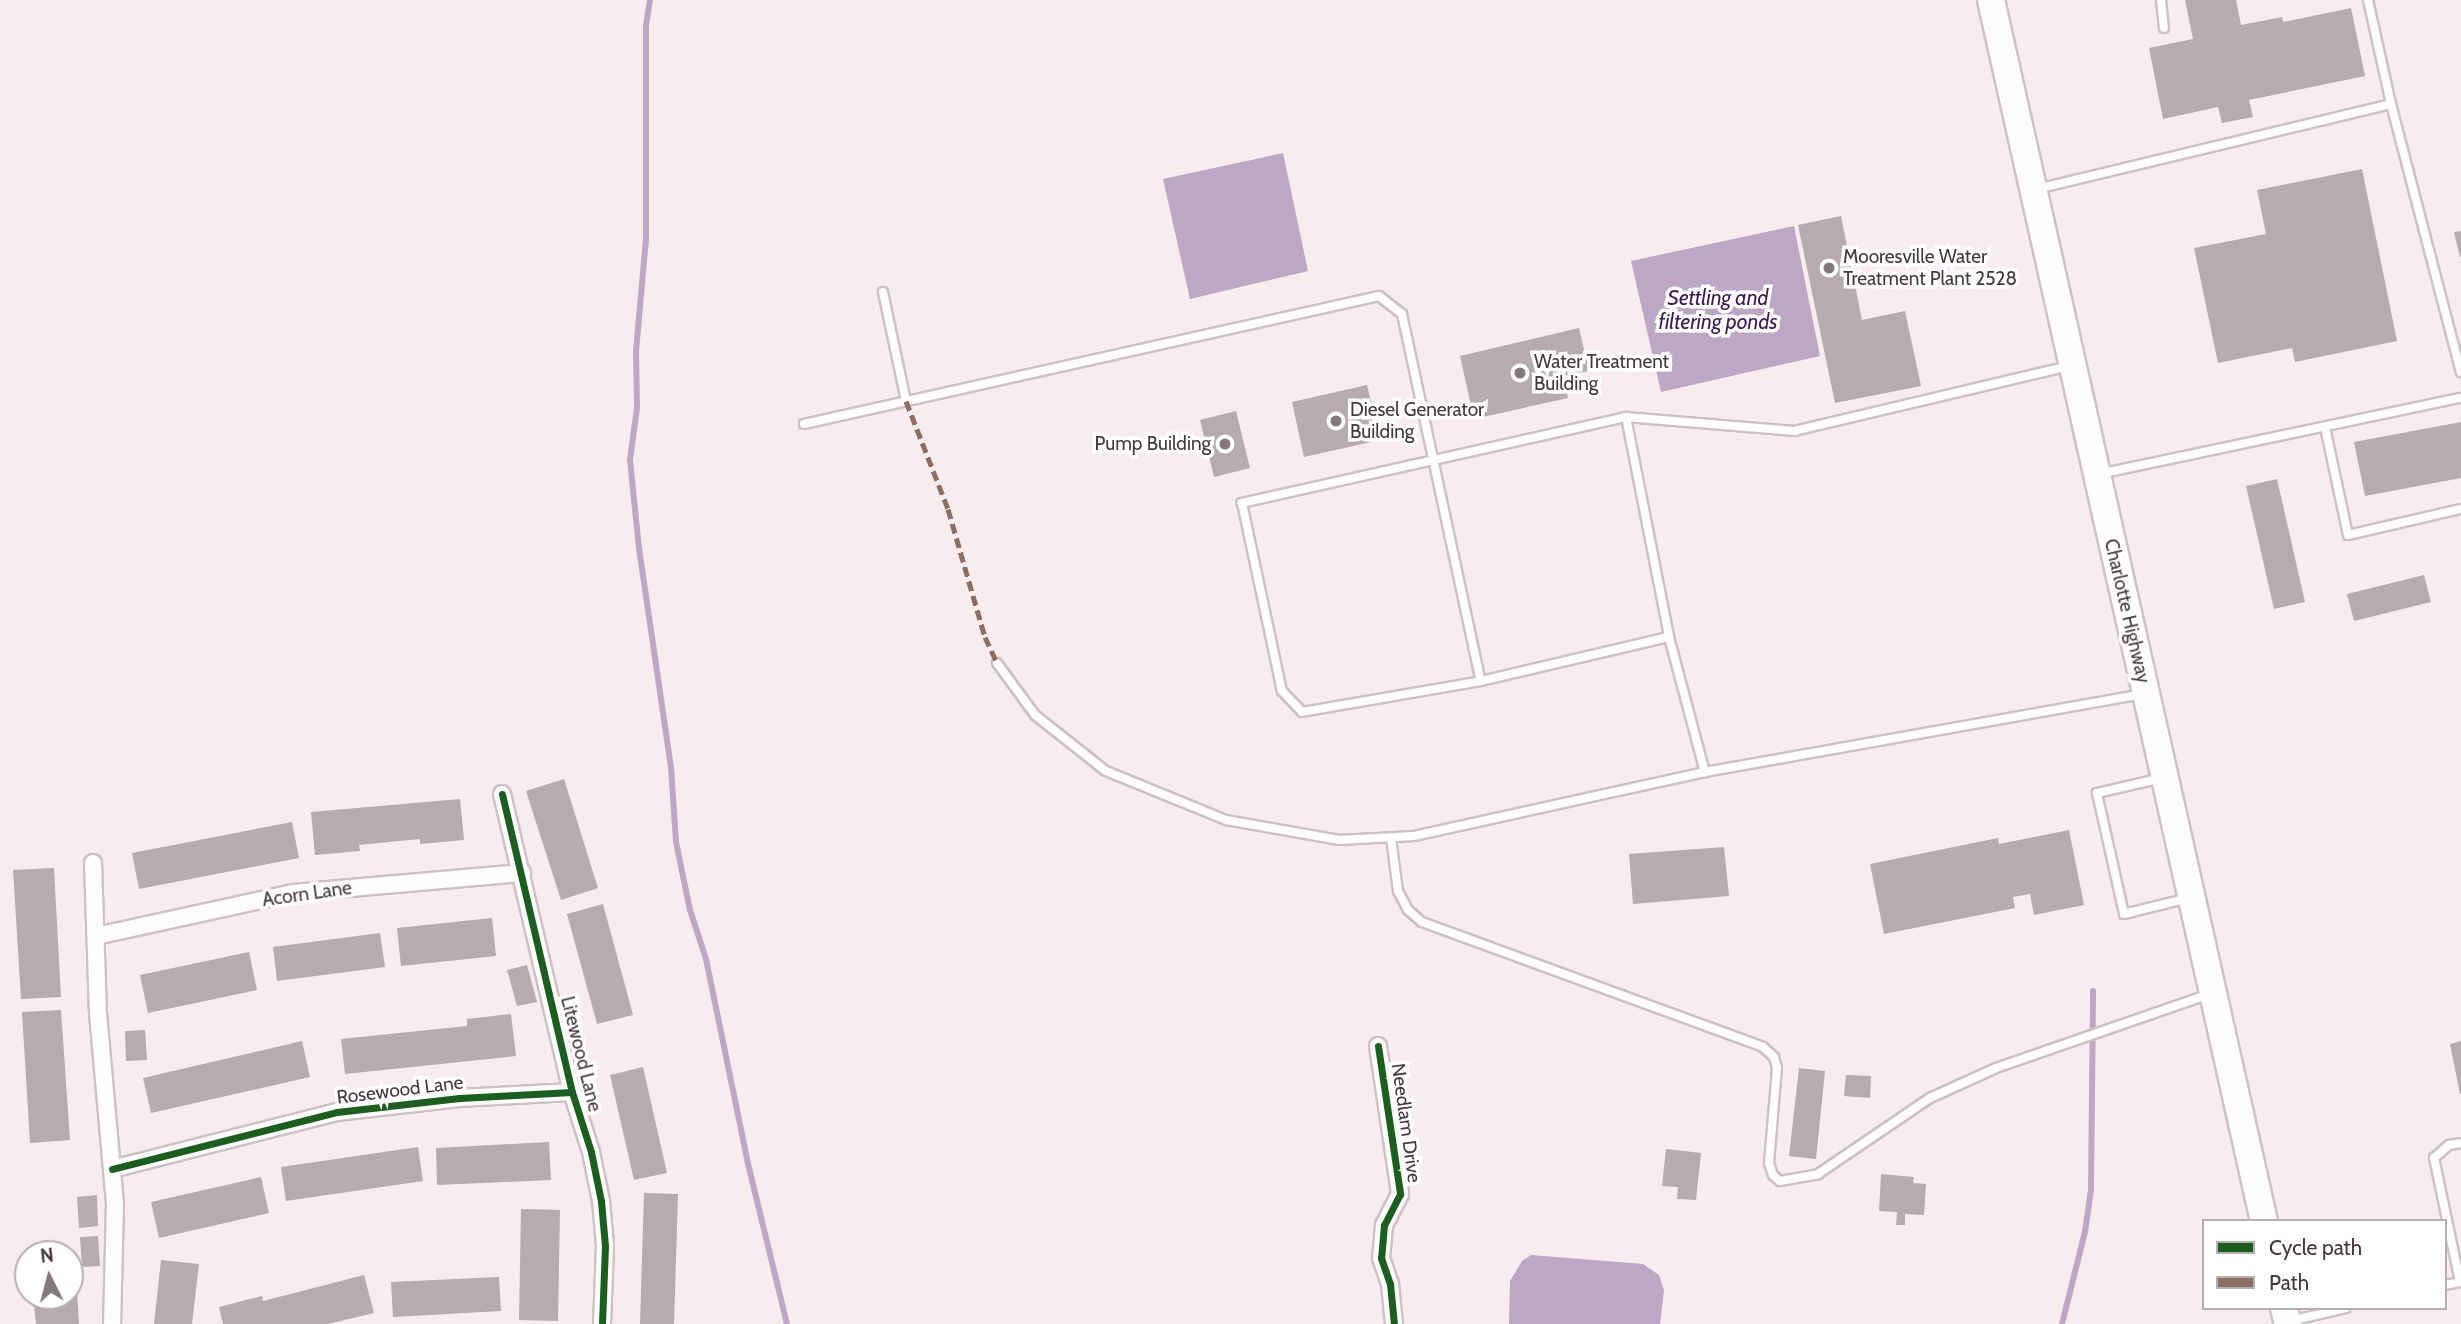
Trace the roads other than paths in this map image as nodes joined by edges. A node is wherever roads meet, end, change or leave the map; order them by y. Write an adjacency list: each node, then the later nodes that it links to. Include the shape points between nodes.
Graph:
1 (1991, 0): 6 (main road, Charlotte Highway)
2 (2161, 0): 4 (lane)
3 (2368, 0): 5 (lane)
4 (2164, 28)
5 (2391, 104): 6 (lane); 9 (lane)
6 (2033, 190): 8 (main road, Charlotte Highway)
7 (883, 292): 11 (lane)
8 (2072, 365): 12 (lane, via 1795,430); 16 (main road, Charlotte Highway)
9 (2461, 372)
10 (2461, 398): 14 (lane)
11 (906, 401): 13 (lane); 15 (lane, via 1379,296 1402,314)
12 (1626, 417): 15 (lane); 18 (lane)
13 (804, 424)
14 (2325, 426): 16 (lane); 17 (lane, via 2348,535)
15 (1433, 460): 20 (lane); 20 (lane, via 1242,503 1279,678 1282,691 1302,712)
16 (2096, 475): 21 (main road, Charlotte Highway)
17 (2461, 509)
18 (1669, 637): 20 (lane); 22 (lane)
19 (997, 663): 25 (lane, via 1035,715 1107,771 1226,820 1339,840)
20 (1481, 681)
21 (2145, 694): 22 (lane); 23 (main road, Charlotte Highway)
22 (1705, 772): 25 (lane)
23 (2164, 778): 28 (main road, Charlotte Highway); 28 (lane, via 2097,793 2124,914)
24 (502, 794): 27 (street, Litewood Lane)
25 (1391, 838): 30 (lane, via 1398,891 1408,910 1422,922 1769,1052 1777,1068 1769,1163 1780,1181 1818,1174 1930,1098 1996,1068)
26 (93, 863): 29 (street)
27 (522, 873): 29 (street, Acorn Lane, via 293,893); 32 (street, Litewood Lane)
28 (2191, 898): 30 (main road, Charlotte Highway)
29 (96, 936): 34 (street)
30 (2213, 993): 35 (main road, Charlotte Highway)
31 (1378, 1046): 43 (street, Needlam Drive, via 1400,1194 1384,1225 1381,1258 1391,1284)
32 (572, 1092): 34 (street, Rosewood Lane, via 459,1098 337,1112); 42 (street, Litewood Lane, via 601,1201 605,1246)
33 (2461, 1143): 36 (lane, via 2449,1145 2434,1158)
34 (112, 1169): 41 (street)
35 (2264, 1219)
36 (2447, 1219)
37 (2447, 1220): 38 (lane)
38 (2460, 1282)
39 (2334, 1310): 40 (lane)
40 (2286, 1318)
41 (113, 1324)
42 (602, 1324)
43 (1394, 1324)

